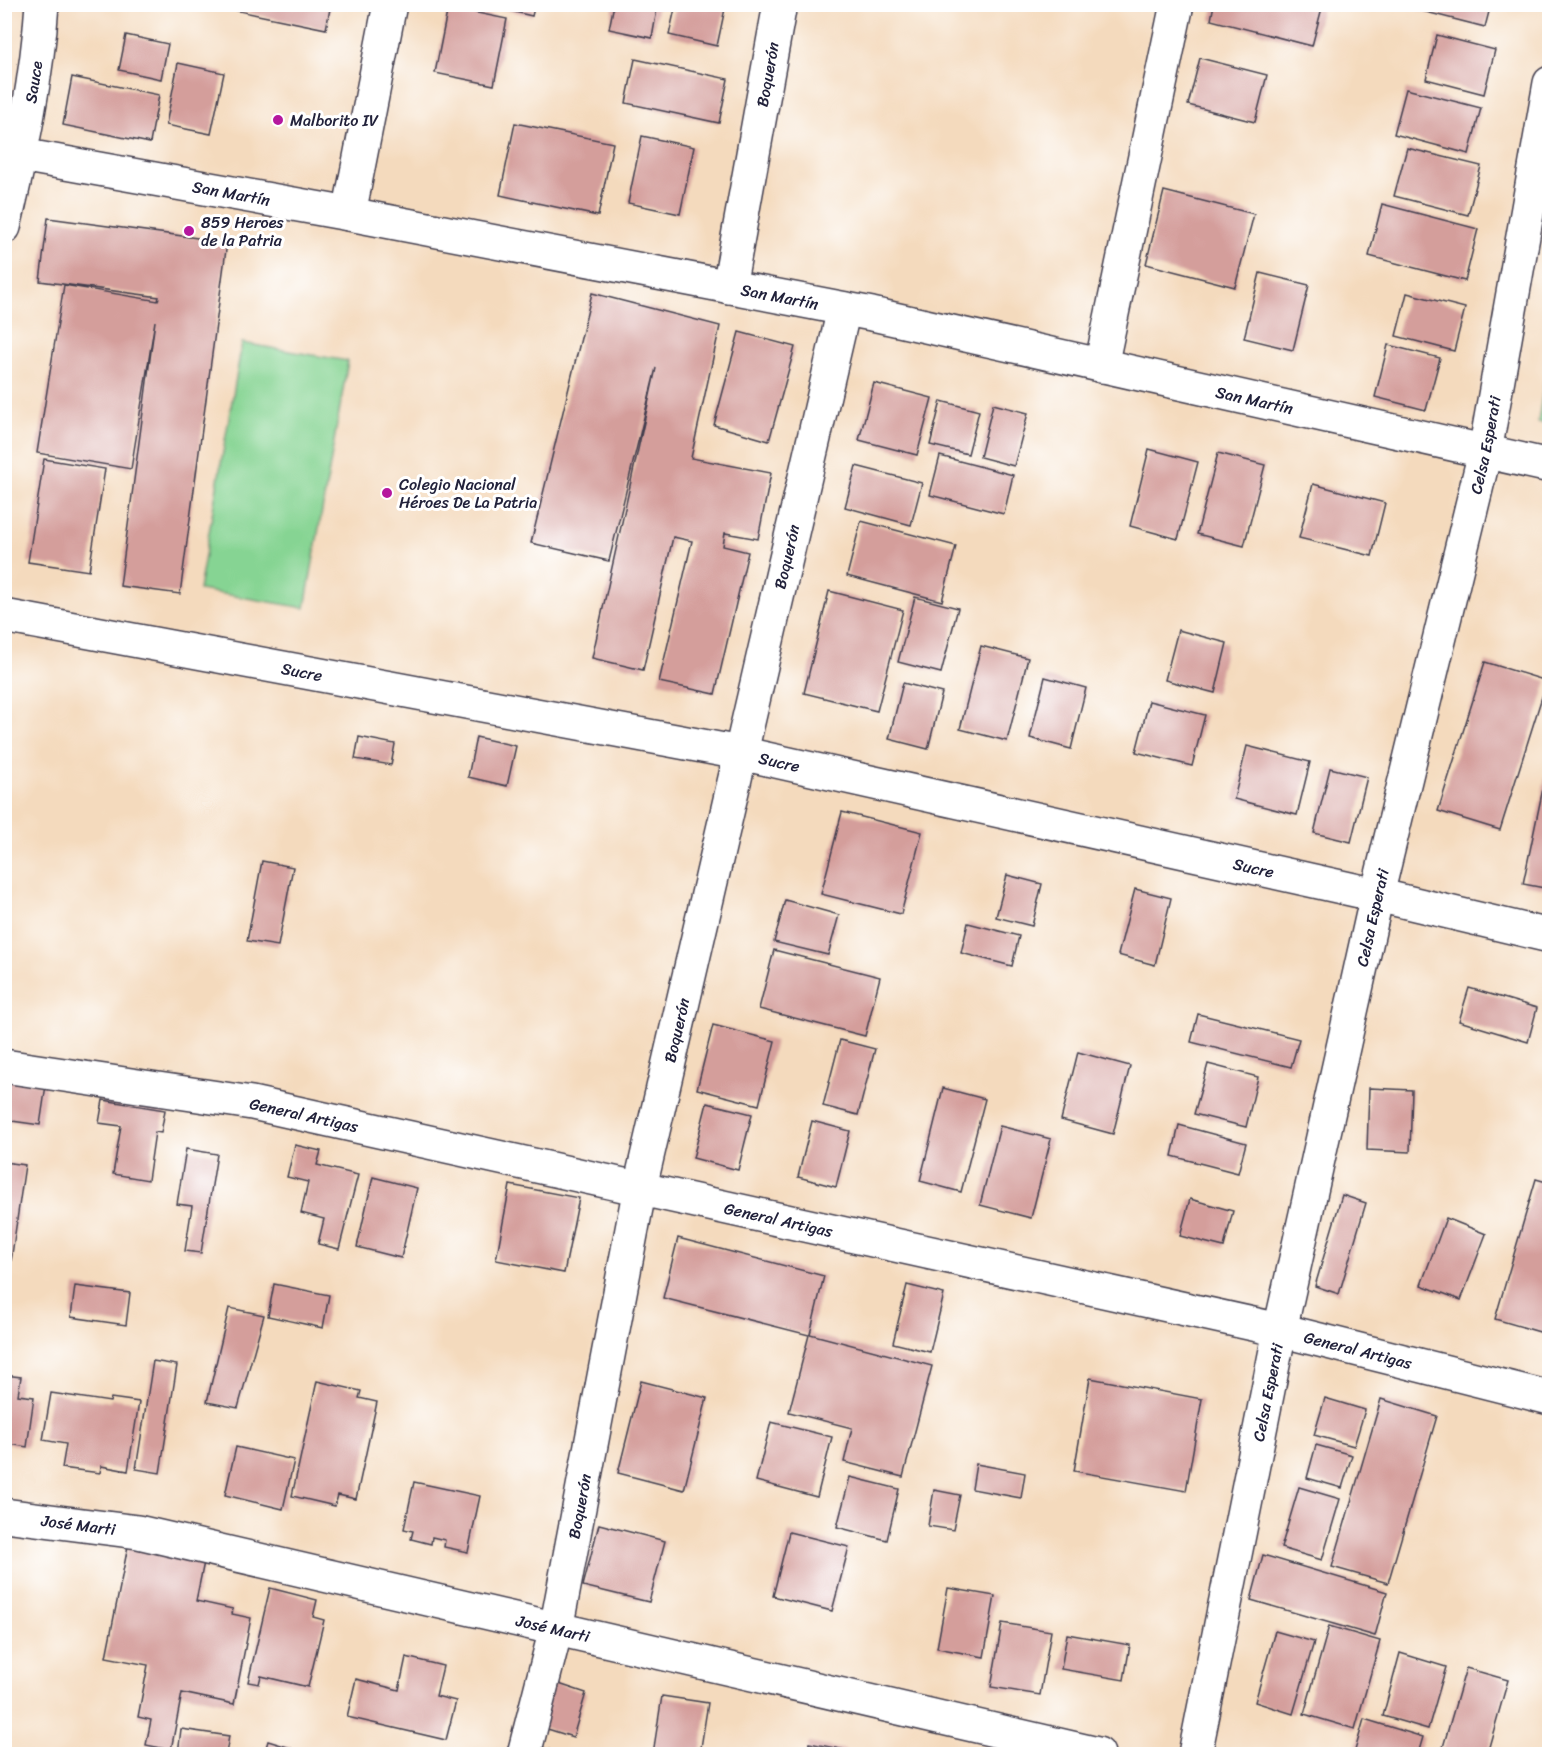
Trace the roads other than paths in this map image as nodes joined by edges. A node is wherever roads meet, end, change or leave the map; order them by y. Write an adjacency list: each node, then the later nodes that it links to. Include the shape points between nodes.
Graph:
1 (42, 4): 6 (street, Sauce, via 39,46)
2 (390, 4): 8 (street)
3 (780, 4): 10 (street, Boquerón)
4 (1177, 4): 12 (street)
5 (1550, 82): 7 (street, Celsa Esperati)
6 (13, 153): 8 (street, San Martín); 9 (street, Sauce)
7 (1542, 165): 13 (street, Celsa Esperati)
8 (349, 214): 10 (street, San Martín)
9 (4, 227)
10 (729, 287): 11 (street, San Martín)
11 (844, 309): 12 (street, San Martín); 16 (street, Boquerón)
12 (1101, 366): 13 (street, San Martín)
13 (1485, 452): 14 (street, San Martín); 17 (street, Celsa Esperati)
14 (1550, 466)
15 (4, 616): 16 (street, Sucre)
16 (740, 753): 17 (street, Sucre); 20 (street, Boquerón)
17 (1377, 895): 18 (street, Sucre); 21 (street, Celsa Esperati)
18 (1550, 936)
19 (4, 1066): 20 (street, General Artigas, via 252,1102)
20 (640, 1188): 21 (street, General Artigas); 24 (street, Boquerón)
21 (1281, 1330): 22 (street, General Artigas); 27 (street, Celsa Esperati)
22 (1550, 1398)
23 (4, 1515): 24 (street, José Marti, via 138,1532)
24 (556, 1629): 25 (street, Boquerón); 26 (street, José Marti)
25 (524, 1755)
26 (1098, 1755)
27 (1195, 1755)

